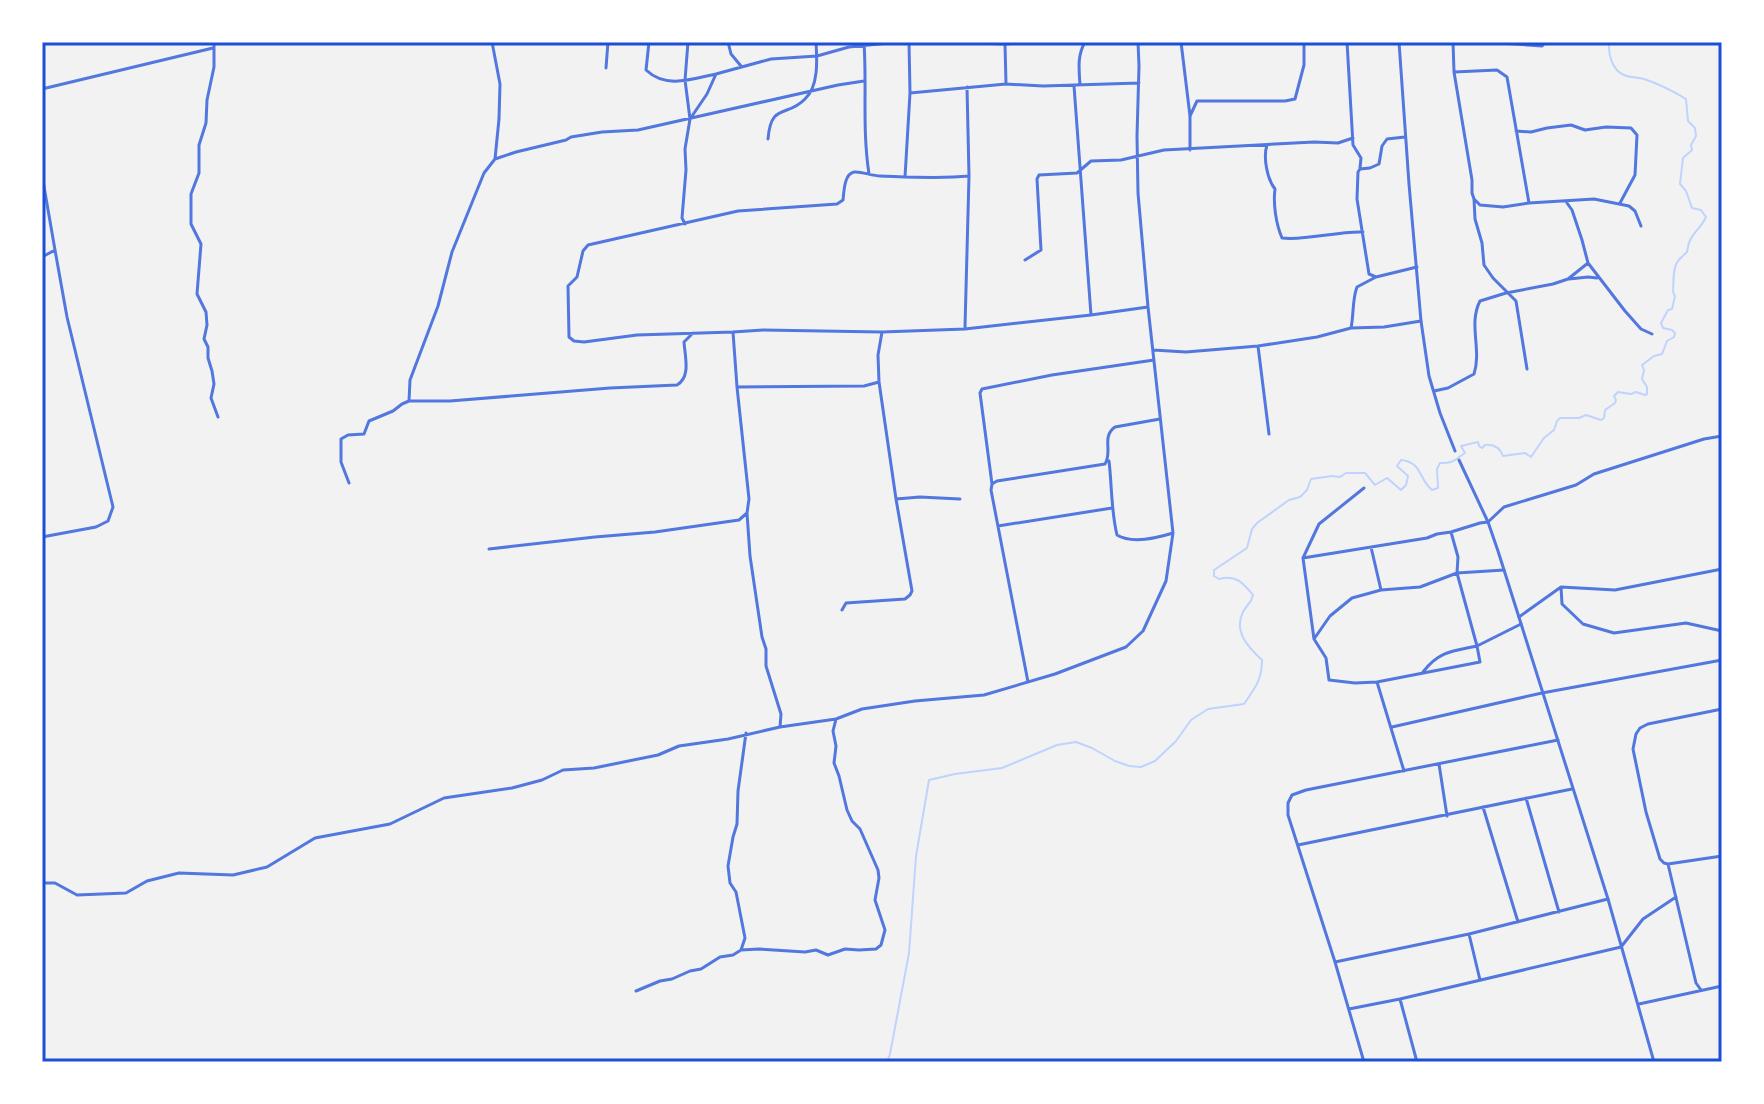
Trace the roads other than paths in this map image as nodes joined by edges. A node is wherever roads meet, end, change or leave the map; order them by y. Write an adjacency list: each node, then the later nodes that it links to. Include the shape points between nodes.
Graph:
1 (214, 42): 25 (street)
2 (492, 42): 50 (street, via 500,84)
3 (608, 42): 28 (street)
4 (649, 42): 31 (street, via 646,70 669,82)
5 (688, 42): 31 (street)
6 (728, 42): 27 (street)
7 (816, 42): 26 (street)
8 (899, 42): 24 (street)
9 (909, 42): 40 (street)
10 (946, 42): 23 (street)
11 (1034, 42): 23 (street)
12 (1061, 42): 13 (street)
13 (1084, 42): 35 (street, via 1078,60)
14 (1111, 42): 15 (street)
15 (1138, 42): 33 (street)
16 (1181, 42): 41 (street)
17 (1304, 42): 41 (street, via 1295,99 1197,101)
18 (1347, 42): 45 (street)
19 (1399, 42): 44 (street)
20 (1453, 42): 29 (street)
21 (1487, 42): 22 (street)
22 (1545, 42)
23 (1004, 43): 34 (street)
24 (864, 44): 26 (street); 32 (street)
25 (213, 48): 38 (street); 92 (street, via 191,224 201,244 197,294 206,312 204,339)
26 (817, 56): 27 (street); 39 (street)
27 (742, 67): 30 (street)
28 (606, 68)
29 (1454, 72): 43 (street, via 1504,73); 57 (street)
30 (716, 74): 31 (street); 42 (street)
31 (685, 80): 42 (street)
32 (864, 81): 39 (street); 54 (street)
33 (1139, 83): 35 (street); 49 (street)
34 (1006, 84): 36 (street); 37 (street)
35 (1080, 85): 36 (street)
36 (1074, 86): 52 (street)
37 (967, 87): 40 (street); 55 (street)
38 (42, 89)
39 (811, 91): 42 (street); 46 (street, via 805,101 775,114)
40 (910, 93): 56 (street)
41 (1190, 116): 48 (street)
42 (690, 119): 50 (street, via 571,137); 63 (street)
43 (1516, 131): 59 (street); 60 (street, via 1571,125 1585,130 1631,128 1637,135 1635,175)
44 (1405, 137): 51 (street, via 1387,139 1379,164); 70 (street)
45 (1353, 138): 47 (street); 51 (street)
46 (768, 139)
47 (1268, 144): 48 (street); 65 (street, via 1265,158 1282,238)
48 (1190, 150): 49 (street)
49 (1137, 156): 52 (street, via 1091,161); 75 (street)
50 (495, 159): 91 (street, via 484,173 452,252 410,380)
51 (1360, 169): 65 (street, via 1357,199)
52 (1080, 170): 68 (street, via 1039,175 1041,250); 76 (street)
53 (42, 175): 66 (street)
54 (870, 176): 56 (street); 63 (street, via 850,174 837,204 738,211)
55 (969, 176): 56 (street); 79 (street)
56 (905, 177)
57 (1474, 199): 61 (street); 62 (street)
58 (1566, 202): 59 (street); 60 (street); 69 (street)
59 (1529, 203): 61 (street)
60 (1620, 203): 64 (street, via 1635,211)
61 (1480, 205): 62 (street)
62 (1474, 207): 74 (street, via 1484,265)
63 (685, 224): 82 (street, via 585,247 577,277 568,286 569,337 584,342)
64 (1641, 226)
65 (1363, 232): 71 (street, via 1367,270)
66 (55, 250): 67 (street); 108 (street, via 113,507 108,521 96,527)
67 (42, 257)
68 (1025, 260)
69 (1588, 263): 72 (street); 73 (street)
70 (1417, 267): 71 (street); 77 (street)
71 (1376, 277): 78 (street, via 1357,287)
72 (1568, 279): 73 (street, via 1596,277); 74 (street)
73 (1603, 283): 83 (street, via 1641,329)
74 (1506, 293): 87 (street, via 1516,301); 90 (street, via 1480,301 1476,310 1474,374)
75 (1148, 307): 76 (street); 85 (street)
76 (1091, 315): 79 (street)
77 (1421, 321): 78 (street); 90 (street)
78 (1351, 328): 84 (street)
79 (965, 329): 81 (street)
80 (733, 332): 81 (street); 82 (street); 89 (street)
81 (882, 332): 88 (street)
82 (693, 333): 91 (street, via 684,342 686,376 677,385)
83 (1652, 334)
84 (1258, 346): 85 (street); 94 (street)
85 (1153, 350): 86 (street)
86 (1154, 360): 93 (street); 98 (street, via 982,389)
87 (1527, 369)
88 (879, 382): 89 (street); 100 (street)
89 (737, 387): 103 (street)
90 (1434, 391): 104 (street)
91 (409, 401): 97 (street, via 369,421 364,434 341,439 341,462)
92 (218, 417)
93 (1160, 419): 96 (street, via 1110,430); 107 (street)
94 (1269, 434)
95 (1722, 436): 104 (street, via 1504,507)
96 (1108, 459): 98 (street, via 1105,464); 102 (street)
97 (349, 483)
98 (992, 484): 105 (street)
99 (1364, 488): 111 (street, via 1319,524)
100 (896, 499): 101 (street); 117 (street, via 912,591 905,599 846,603)
101 (960, 499)
102 (1112, 508): 105 (street); 107 (street, via 1117,535 1124,539)
103 (747, 513): 110 (street, via 739,520 655,532); 130 (street, via 766,666)
104 (1488, 522): 106 (street); 113 (street)
105 (998, 526): 125 (street)
106 (1451, 532): 109 (street); 114 (street)
107 (1173, 533): 125 (street, via 1166,581 1143,631 1126,647)
108 (42, 537)
109 (1371, 547): 111 (street); 116 (street)
110 (489, 549)
111 (1303, 558): 121 (street)
112 (1722, 569): 115 (street, via 1615,590)
113 (1504, 570): 114 (street); 118 (street)
114 (1457, 573): 116 (street, via 1420,587); 122 (street)
115 (1561, 587): 118 (street); 120 (street, via 1562,604 1583,624 1614,633 1686,623)
116 (1381, 590): 121 (street, via 1352,598)
117 (842, 610)
118 (1519, 617): 119 (street)
119 (1521, 624): 122 (street); 127 (street)
120 (1722, 631)
121 (1314, 639): 126 (street, via 1326,658 1329,680)
122 (1477, 646): 124 (street, via 1432,659); 124 (street, via 1480,662)
123 (1722, 660): 127 (street)
124 (1423, 672): 126 (street)
125 (1028, 682): 129 (street, via 984,695 862,709)
126 (1377, 682): 131 (street)
127 (1542, 693): 131 (street); 133 (street)
128 (1722, 709): 142 (street, via 1648,724 1633,740 1646,812 1660,859)
129 (836, 719): 130 (street); 150 (street, via 834,763 847,810 878,870 875,900 885,936 876,949 828,955 816,950)
130 (780, 727): 132 (street)
131 (1391, 727): 135 (street)
132 (746, 733): 143 (street, via 594,768 563,770 512,788 444,798 390,824 315,838 267,867 233,875 179,873 126,893 77,895 55,883); 150 (street, via 728,866 745,938)
133 (1558, 740): 134 (street); 136 (street)
134 (1439, 764): 135 (street); 139 (street)
135 (1404, 771): 140 (street, via 1292,795 1288,815)
136 (1572, 789): 137 (street); 145 (street)
137 (1526, 798): 138 (street); 146 (street)
138 (1483, 807): 139 (street); 147 (street)
139 (1447, 816): 140 (street)
140 (1297, 845): 151 (street)
141 (1722, 856): 142 (street)
142 (1668, 864): 144 (street)
143 (42, 883)
144 (1676, 897): 149 (street, via 1643,919); 154 (street)
145 (1608, 899): 146 (street); 149 (street)
146 (1559, 912): 147 (street)
147 (1518, 922): 148 (street)
148 (1469, 934): 151 (street); 152 (street)
149 (1621, 947): 152 (street); 157 (street)
150 (741, 950): 155 (street)
151 (1335, 962): 158 (street)
152 (1480, 980): 156 (street)
153 (1722, 986): 154 (street)
154 (1701, 990): 157 (street)
155 (636, 991)
156 (1400, 999): 158 (street); 160 (street)
157 (1639, 1004): 161 (street)
158 (1349, 1009): 159 (street)
159 (1364, 1062)
160 (1417, 1062)
161 (1654, 1062)

